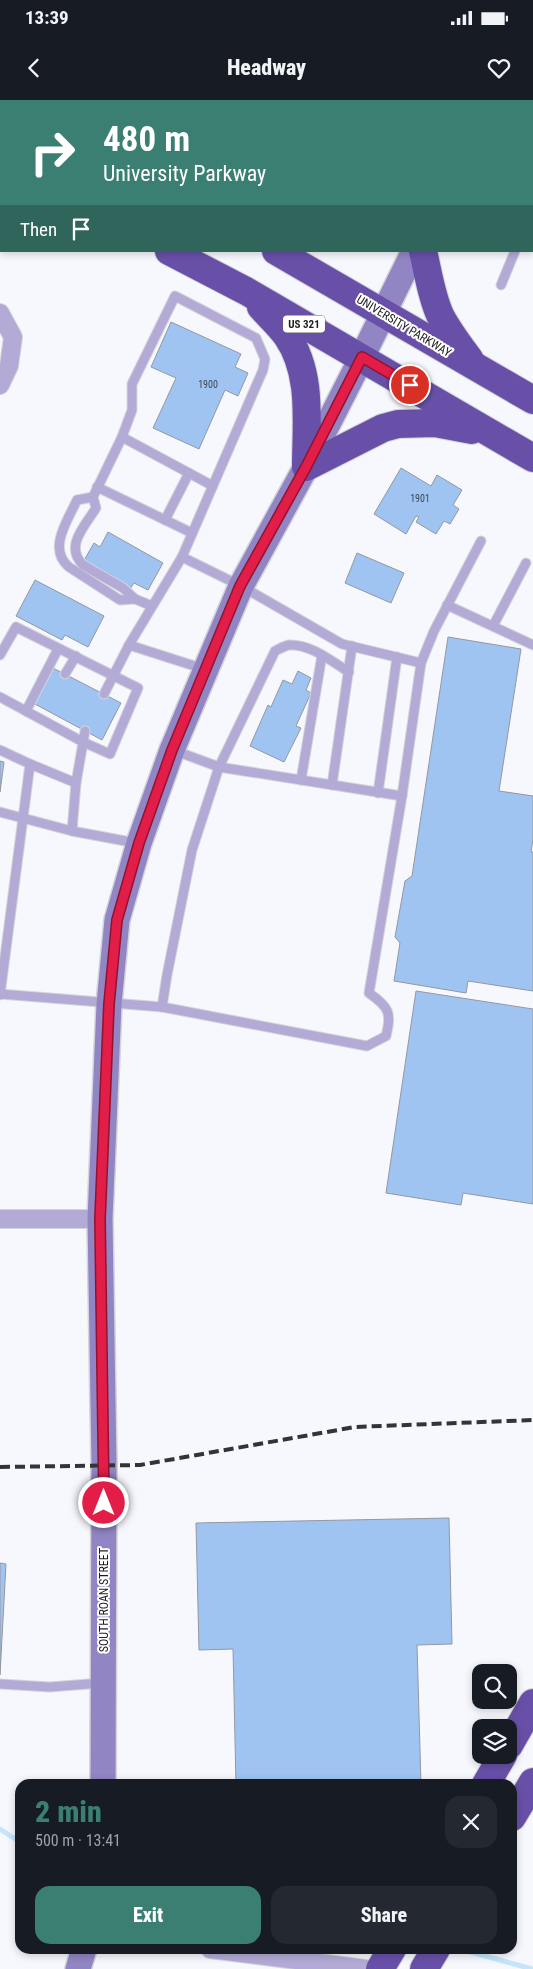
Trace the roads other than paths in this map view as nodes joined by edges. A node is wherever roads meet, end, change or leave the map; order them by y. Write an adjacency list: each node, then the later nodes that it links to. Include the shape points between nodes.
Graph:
1 (172, 252): 7 (highway, US 321)
2 (278, 252): 9 (highway, UNIVERSITY PARKWAY)
3 (414, 252): 9 (main road, SOUTH ROAN STREET)
4 (423, 252): 11 (highway, via 440,314)
5 (515, 252): 6 (lane)
6 (501, 285)
7 (246, 291): 10 (highway, US 321); 17 (highway, via 287,336 300,363 306,395)
8 (0, 313): 12 (street, via 13,337 9,366)
9 (383, 313): 10 (main road, SOUTH ROAN STREET); 11 (highway, UNIVERSITY PARKWAY)
10 (362, 357): 14 (highway, US 321); 17 (main road, SOUTH ROAN STREET)
11 (477, 369): 13 (highway, UNIVERSITY PARKWAY)
12 (0, 385)
13 (533, 400)
14 (488, 432): 16 (highway, US 321); 17 (highway, via 436,423 398,424 383,428)
15 (122, 437): 18 (lane); 19 (lane, via 132,410 132,384 175,296 256,338 265,360 263,370); 20 (lane)
16 (533, 458)
17 (306, 467): 27 (main road, SOUTH ROAN STREET)
18 (189, 473): 19 (lane); 22 (lane)
19 (213, 486): 23 (lane)
20 (97, 487): 21 (lane); 22 (lane)
21 (93, 497): 28 (lane, via 96,508 75,543 78,560 124,588); 28 (lane, via 77,500 59,538 59,554 69,567 120,600)
22 (165, 520): 23 (lane)
23 (192, 533): 25 (lane)
24 (480, 541): 29 (lane)
25 (182, 557): 27 (lane); 30 (lane)
26 (526, 563): 31 (lane)
27 (240, 586): 34 (lane, via 342,644); 41 (main road, SOUTH ROAN STREET)
28 (135, 600): 30 (lane)
29 (447, 605): 31 (lane); 40 (lane)
30 (152, 606): 32 (lane)
31 (493, 626): 33 (lane)
32 (129, 645): 41 (lane); 44 (lane)
33 (533, 645)
34 (352, 646): 39 (lane); 42 (lane)
35 (58, 648): 36 (lane, via 16,627); 38 (lane); 48 (lane)
36 (0, 655)
37 (322, 655): 42 (lane); 55 (lane, via 302,646 287,645 275,651); 56 (lane)
38 (76, 656): 43 (lane); 44 (lane)
39 (397, 658): 40 (lane); 59 (lane)
40 (421, 663): 60 (lane)
41 (206, 669): 53 (main road, SOUTH ROAN STREET)
42 (349, 672): 58 (lane)
43 (65, 674)
44 (113, 676): 45 (lane); 51 (lane, via 138,688 110,754)
45 (104, 694)
46 (0, 697): 48 (lane)
47 (46, 710): 49 (lane)
48 (26, 711): 49 (lane)
49 (42, 720): 51 (lane)
50 (85, 731): 51 (lane)
51 (83, 742): 57 (lane)
52 (0, 750): 54 (lane)
53 (172, 750): 55 (lane); 64 (main road, SOUTH ROAN STREET)
54 (30, 764): 57 (lane); 62 (lane)
55 (220, 767): 56 (lane); 67 (lane, via 192,850)
56 (301, 780): 58 (lane)
57 (76, 783): 63 (lane)
58 (332, 785): 59 (lane)
59 (378, 793): 60 (lane)
60 (402, 796): 67 (lane, via 369,993 389,1012 386,1036 368,1046)
61 (0, 812): 62 (lane)
62 (24, 820): 63 (lane); 65 (lane)
63 (72, 831): 64 (lane)
64 (139, 843): 66 (main road, SOUTH ROAN STREET, via 117,920)
65 (0, 995): 66 (lane)
66 (109, 1004): 67 (lane); 69 (main road, SOUTH ROAN STREET)
67 (162, 1007)
68 (0, 1219): 69 (street)
69 (100, 1219): 70 (main road, SOUTH ROAN STREET)
70 (104, 1683): 71 (lane, via 50,1688); 75 (main road, SOUTH ROAN STREET)
71 (0, 1684)
72 (533, 1703): 73 (highway)
73 (517, 1731)
74 (498, 1764): 76 (highway)
75 (103, 1779)
76 (489, 1779)
77 (533, 1782): 78 (highway)
78 (517, 1809)
79 (82, 1954): 83 (main road)
80 (249, 1954): 84 (street)
81 (389, 1954): 85 (highway)
82 (433, 1954): 86 (highway)
83 (78, 1969)
84 (366, 1969)
85 (380, 1969)
86 (424, 1969)

